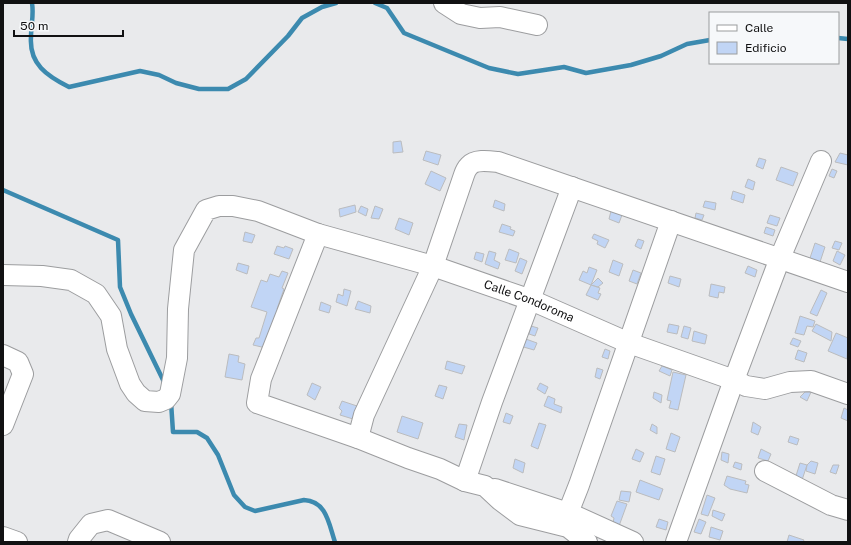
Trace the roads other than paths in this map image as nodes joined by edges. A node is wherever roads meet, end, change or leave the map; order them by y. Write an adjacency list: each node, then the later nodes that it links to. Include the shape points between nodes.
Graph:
1 (444, 3): 2 (street, via 461,14 480,18 500,17)
2 (537, 24)
3 (821, 161): 7 (street)
4 (572, 188): 5 (street); 8 (street, via 498,162 488,160 469,165); 11 (street)
5 (671, 221): 7 (street); 12 (street)
6 (318, 234): 8 (street, Calle Condoroma); 9 (street, Calle Condoroma, via 258,211 233,206 219,206 206,210 184,250 178,309 177,358 170,394 159,402 145,401 130,384 117,349 110,316 96,294 71,280); 17 (street, via 261,379 257,403)
7 (780, 258): 10 (street); 14 (street)
8 (434, 266): 11 (street, Calle Condoroma); 17 (street, via 364,415)
9 (3, 275)
10 (848, 282)
11 (531, 300): 12 (street, Calle Condoroma); 19 (street)
12 (629, 343): 14 (street, Calle Condoroma); 22 (street)
13 (3, 355): 16 (street, via 18,362 23,374)
14 (734, 380): 15 (street, Calle Condoroma, via 746,386 765,389 790,382 811,381); 29 (street)
15 (848, 394)
16 (3, 425)
17 (358, 438): 19 (street)
18 (765, 471): 21 (street, via 831,505)
19 (465, 481): 20 (street)
20 (485, 486): 22 (street); 27 (street, via 520,515 568,527)
21 (848, 510)
22 (568, 513): 28 (street)
23 (3, 537): 24 (street)
24 (17, 542)
25 (78, 542): 26 (street, via 91,524 108,520)
26 (160, 542)
27 (587, 542)
28 (633, 542)
29 (676, 542)

